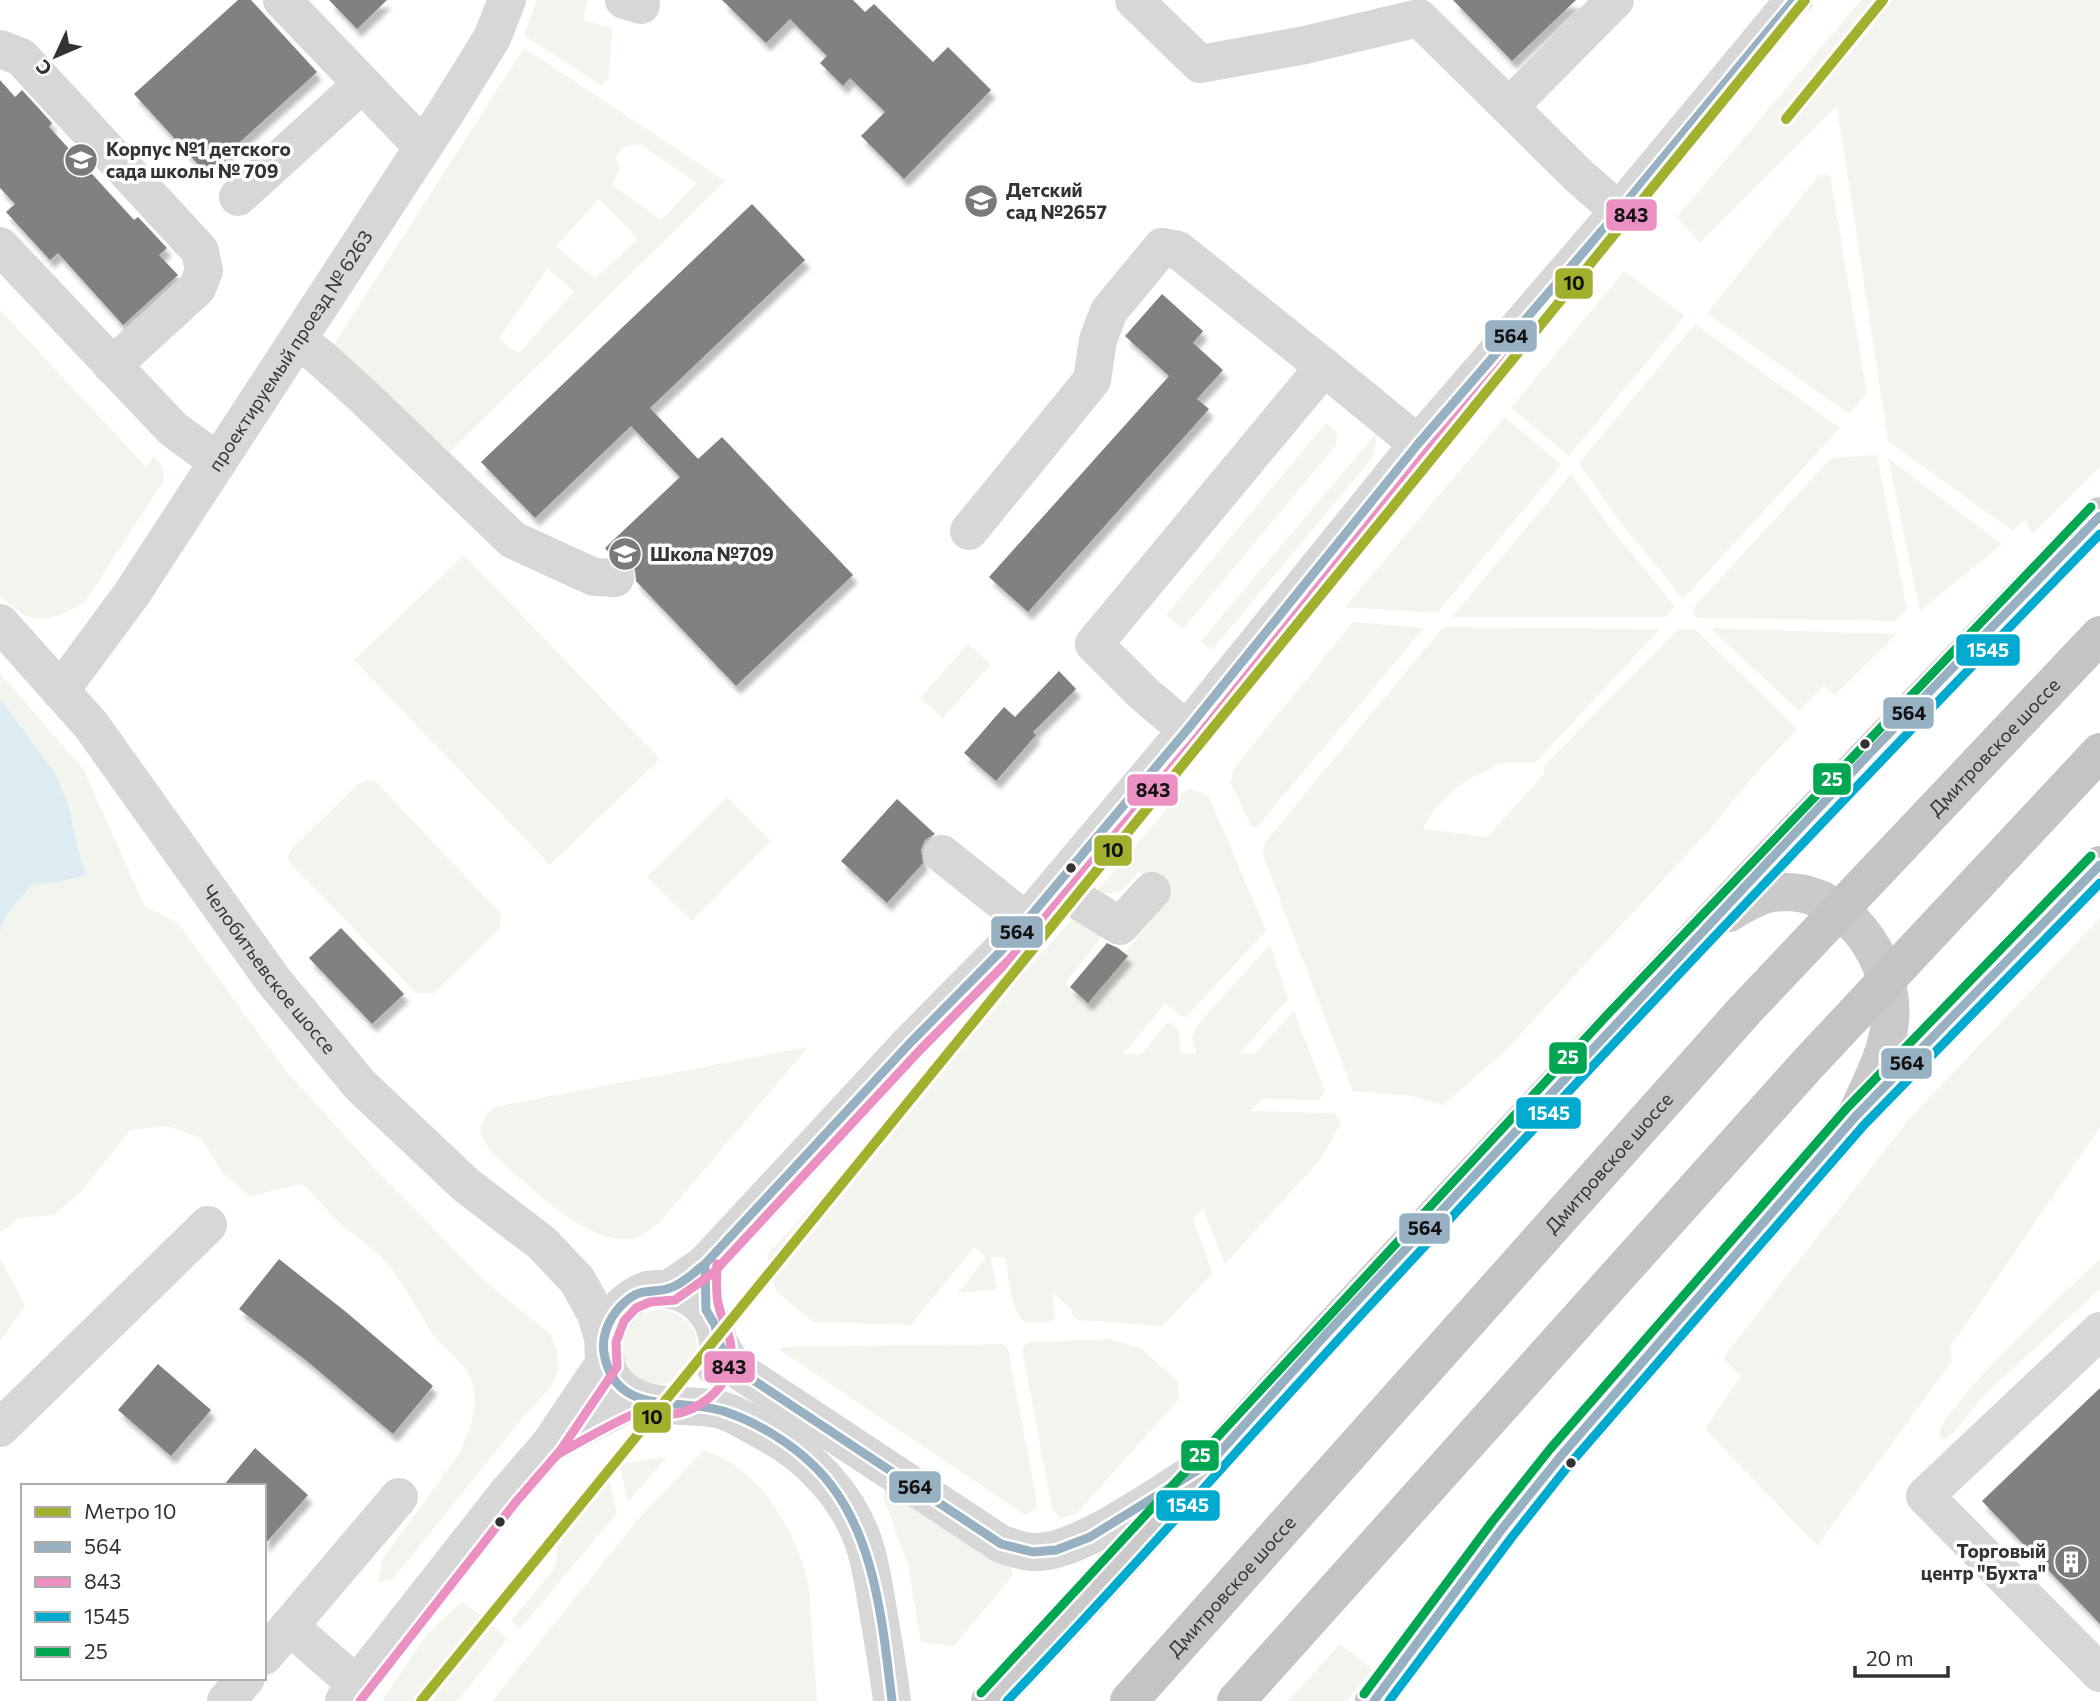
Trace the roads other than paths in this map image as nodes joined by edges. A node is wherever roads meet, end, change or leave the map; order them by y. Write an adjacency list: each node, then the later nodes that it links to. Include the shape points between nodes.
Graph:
1 (282, 0): 8 (street)
2 (507, 0): 10 (street, проектируемый проезд № 6263, via 492,38)
3 (1134, 0): 6 (street, via 1200,64 1305,45)
4 (1615, 0): 9 (street)
5 (1794, 0): 12 (street)
6 (1417, 9): 9 (street)
7 (0, 49): 15 (street, via 21,57 200,251 204,271 197,288)
8 (362, 84): 10 (street); 11 (street)
9 (1510, 106): 12 (street)
10 (423, 147): 14 (street, проектируемый проезд № 6263)
11 (238, 197)
12 (1619, 211): 17 (street)
13 (0, 246): 15 (street)
14 (298, 341): 18 (street, проектируемый проезд № 6263); 21 (street, via 373,405 513,540 594,577)
15 (113, 366): 18 (street, via 173,429)
16 (1324, 367): 17 (street); 20 (street, via 1178,250 1162,247 1109,311 1098,340 1092,380); 25 (street, via 1094,644)
17 (1418, 444): 25 (street)
18 (218, 463): 24 (street, проектируемый проезд № 6263, via 131,595)
19 (2100, 516): 32 (main road)
20 (969, 531)
21 (615, 578)
22 (0, 623): 24 (street, Челобитьевское шоссе)
23 (2100, 635): 54 (highway, Дмитровское шоссе, via 1745,1010)
24 (60, 691): 36 (street, Челобитьевское шоссе, via 91,725 273,980 360,1085 466,1185 542,1243)
25 (1187, 730): 29 (street)
26 (2100, 752): 55 (highway, via 1806,1066)
27 (942, 854): 31 (street)
28 (2100, 865): 33 (highway)
29 (1059, 882): 30 (street, via 1120,926); 31 (street)
30 (1152, 891)
31 (1026, 921): 35 (street)
32 (1682, 951): 33 (main road, via 1731,912 1772,893 1812,896 1853,921 1881,965 1890,1020 1885,1052); 44 (main road)
33 (1856, 1116): 56 (highway, via 1560,1457)
34 (208, 1225): 42 (street)
35 (705, 1264): 37 (street); 38 (street)
36 (577, 1280): 37 (street, via 604,1287); 40 (street, Челобитьевское шоссе, via 596,1314)
37 (658, 1290): 38 (street, via 683,1293); 40 (street, via 629,1298 614,1313)
38 (712, 1326): 41 (street, via 716,1366 704,1385 685,1399); 44 (street, via 730,1362 744,1374 1001,1544 1033,1552 1056,1550 1090,1536)
39 (2100, 1331): 48 (street, via 1926,1496)
40 (605, 1351): 41 (street, Челобитьевское шоссе, via 617,1383); 43 (street)
41 (650, 1401): 43 (street); 52 (street, via 723,1410 781,1441 811,1464 838,1495 865,1547)
42 (0, 1428)
43 (550, 1444): 50 (street)
44 (1211, 1462): 53 (main road)
45 (399, 1497): 46 (street)
46 (289, 1626): 47 (street); 50 (street)
47 (266, 1654)
48 (2100, 1673)
49 (244, 1680): 51 (street)
50 (350, 1693)
51 (226, 1701)
52 (892, 1701)
53 (990, 1701)
54 (1129, 1701)
55 (1236, 1701)
56 (1374, 1701)

